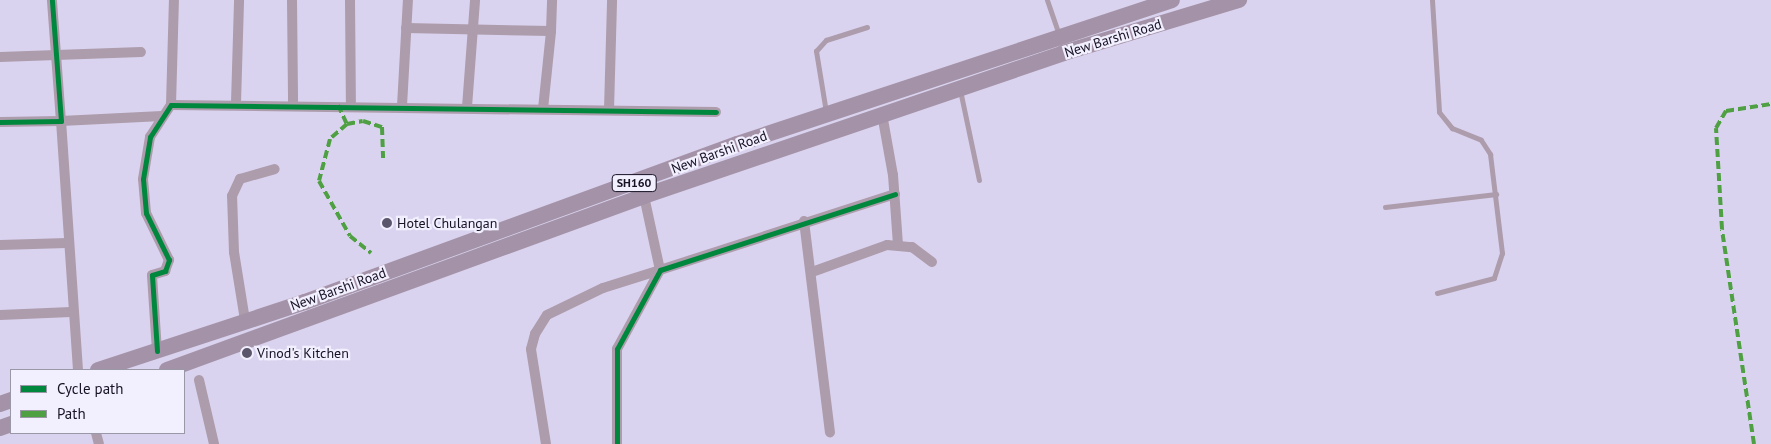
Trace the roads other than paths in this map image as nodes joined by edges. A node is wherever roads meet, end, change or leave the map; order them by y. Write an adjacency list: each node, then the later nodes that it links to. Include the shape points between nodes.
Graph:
1 (52, 0): 20 (street)
2 (174, 0): 25 (street)
3 (239, 0): 23 (street)
4 (292, 0): 24 (street)
5 (350, 0): 26 (street)
6 (408, 0): 15 (street)
7 (475, 0): 17 (street)
8 (552, 0): 16 (street)
9 (612, 0): 30 (street)
10 (1047, 0): 18 (lane)
11 (1172, 0): 18 (main road, New Barshi Road / SH160)
12 (1239, 0): 22 (main road, New Barshi Road / SH160)
13 (1432, 0): 40 (lane, via 1439,112 1452,128 1481,140 1490,154)
14 (867, 27): 33 (lane, via 826,40 816,51)
15 (406, 28): 17 (street); 27 (street)
16 (551, 30): 17 (street); 29 (street)
17 (473, 31): 28 (street)
18 (1060, 35): 33 (main road, New Barshi Road / SH160)
19 (141, 52): 20 (street)
20 (56, 55): 21 (street); 35 (street)
21 (0, 57)
22 (960, 88): 32 (main road, New Barshi Road / SH160); 38 (lane)
23 (236, 103): 24 (street); 25 (street)
24 (293, 104): 26 (street)
25 (172, 105): 34 (street)
26 (351, 105): 27 (street)
27 (402, 106): 28 (street)
28 (468, 107): 29 (street)
29 (543, 109): 30 (street)
30 (608, 110): 31 (street)
31 (716, 112)
32 (882, 114): 39 (street); 41 (main road, New Barshi Road / SH160)
33 (827, 115): 53 (main road, New Barshi Road / SH160)
34 (162, 116): 35 (street); 54 (street, via 150,138 143,180 146,212 169,260 165,271 152,275)
35 (61, 121): 36 (street); 44 (street)
36 (0, 122)
37 (275, 169): 53 (street, via 240,180 232,196 234,252)
38 (979, 180)
39 (895, 194): 43 (street); 45 (street)
40 (1496, 194): 42 (lane); 50 (lane, via 1499,272 1494,278)
41 (644, 196): 48 (street); 57 (main road, New Barshi Road / SH160)
42 (1385, 207)
43 (804, 221): 48 (street); 49 (street)
44 (67, 243): 46 (street); 51 (street)
45 (898, 244): 47 (street, via 912,247); 49 (street)
46 (0, 245)
47 (932, 262)
48 (660, 270): 61 (street, via 603,288 547,315 531,349); 62 (street, via 617,349)
49 (812, 272): 59 (street)
50 (1437, 293)
51 (71, 312): 52 (street); 55 (street)
52 (0, 315)
53 (245, 320): 54 (main road, New Barshi Road / SH160)
54 (157, 351): 56 (main road, New Barshi Road / SH160)
55 (78, 369)
56 (101, 369)
57 (170, 369)
58 (199, 380): 60 (street)
59 (830, 432)
60 (214, 444)
61 (546, 444)
62 (616, 444)

